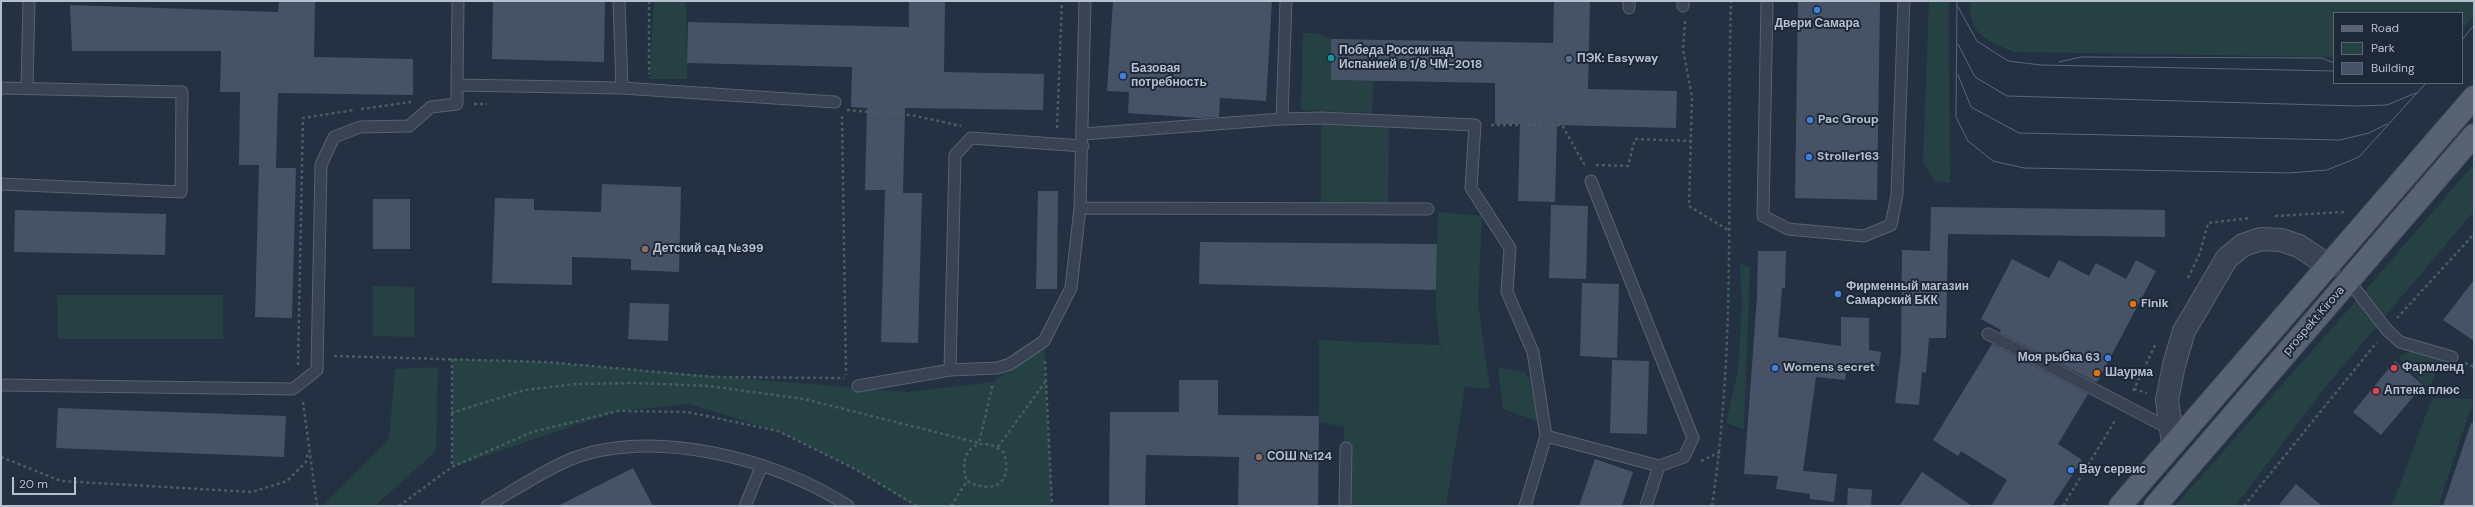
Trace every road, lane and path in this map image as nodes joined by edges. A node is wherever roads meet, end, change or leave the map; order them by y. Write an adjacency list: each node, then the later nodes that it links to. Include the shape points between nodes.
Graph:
1 (29, 1): 13 (lane)
2 (458, 1): 12 (lane)
3 (619, 1): 15 (lane)
4 (649, 1): 16 (path)
5 (1062, 1): 22 (path, via 1057,132)
6 (1085, 1): 22 (lane)
7 (1286, 1): 23 (lane)
8 (1731, 1): 37 (path)
9 (1767, 1): 10 (lane, via 1763,216 1788,229 1864,236 1890,225 1897,195)
10 (1904, 1)
11 (1684, 8): 28 (path, via 1683,49 1692,97)
12 (457, 85): 15 (lane); 20 (lane)
13 (27, 87): 14 (lane); 31 (lane, via 182,92 181,192)
14 (1, 88)
15 (622, 88): 16 (lane)
16 (650, 90): 19 (lane)
17 (2474, 97): 39 (main road)
18 (417, 101): 52 (path, via 303,118 297,363)
19 (835, 102)
20 (458, 104): 21 (path); 46 (lane, via 431,107 409,126 360,127 334,137 321,165)
21 (489, 104)
22 (1084, 116): 26 (lane)
23 (1282, 119): 24 (lane, via 1321,118); 26 (lane)
24 (1475, 125): 28 (path, via 1562,125 1584,164 1628,166 1635,139); 57 (lane, via 1472,188 1510,248 1507,292 1533,352)
25 (963, 126): 48 (path, via 911,115 842,110 846,378 713,377 547,362)
26 (1083, 134): 29 (lane)
27 (2474, 136): 41 (main road, prospekt Kirova)
28 (1691, 141): 37 (path, via 1690,206)
29 (1083, 146): 32 (lane); 50 (lane, via 971,138 955,155)
30 (1591, 181): 65 (lane, via 1693,438 1684,457)
31 (1, 184)
32 (1080, 208): 33 (lane); 45 (lane, via 1071,288)
33 (1428, 209)
34 (2346, 212): 35 (path)
35 (2268, 217)
36 (2253, 218): 40 (path, via 2208,223 2200,253)
37 (1728, 230): 77 (path, via 1722,442)
38 (2474, 234): 42 (path)
39 (2329, 266): 41 (main road); 58 (main road); 58 (street, via 2299,246 2281,240 2262,239 2243,245 2227,258 2184,331 2167,400)
40 (2186, 281)
41 (2349, 281): 42 (lane); 80 (main road, prospekt Kirova)
42 (2387, 330): 47 (lane, via 2400,342); 81 (path)
43 (1988, 334): 55 (lane)
44 (2158, 338): 55 (path)
45 (1044, 341): 49 (lane, via 1010,364); 51 (path)
46 (317, 355): 48 (path); 52 (lane, via 317,370)
47 (2452, 357)
48 (452, 359): 56 (path)
49 (997, 368): 50 (lane); 59 (path)
50 (950, 370): 54 (lane)
51 (1046, 382): 60 (path); 73 (path)
52 (301, 383): 53 (lane, via 292,389); 61 (path)
53 (1, 385)
54 (858, 386)
55 (2124, 405): 58 (lane); 78 (path)
56 (451, 413): 59 (path, via 525,390 576,384 709,386 804,399); 66 (path)
57 (1546, 436): 65 (lane); 75 (lane)
58 (2172, 437): 79 (main road)
59 (979, 443): 60 (path); 67 (path, via 966,455 964,474)
60 (998, 447): 67 (path, via 1004,453 1007,463 1008,473 1002,482 992,487 978,487)
61 (308, 448): 63 (path, via 306,462 287,481 252,492 61,482); 68 (path)
62 (1346, 448): 74 (lane)
63 (1, 457)
64 (762, 465): 69 (lane, via 724,454 693,449 601,450 569,460); 70 (lane); 71 (lane, via 794,478)
65 (1660, 466): 76 (lane)
66 (452, 467)
67 (967, 481): 72 (path)
68 (317, 506)
69 (487, 506)
70 (745, 506)
71 (848, 506)
72 (951, 506)
73 (1052, 506)
74 (1345, 506)
75 (1525, 506)
76 (1646, 506)
77 (1712, 506)
78 (2063, 506)
79 (2120, 506)
80 (2155, 506)
81 (2244, 506)

